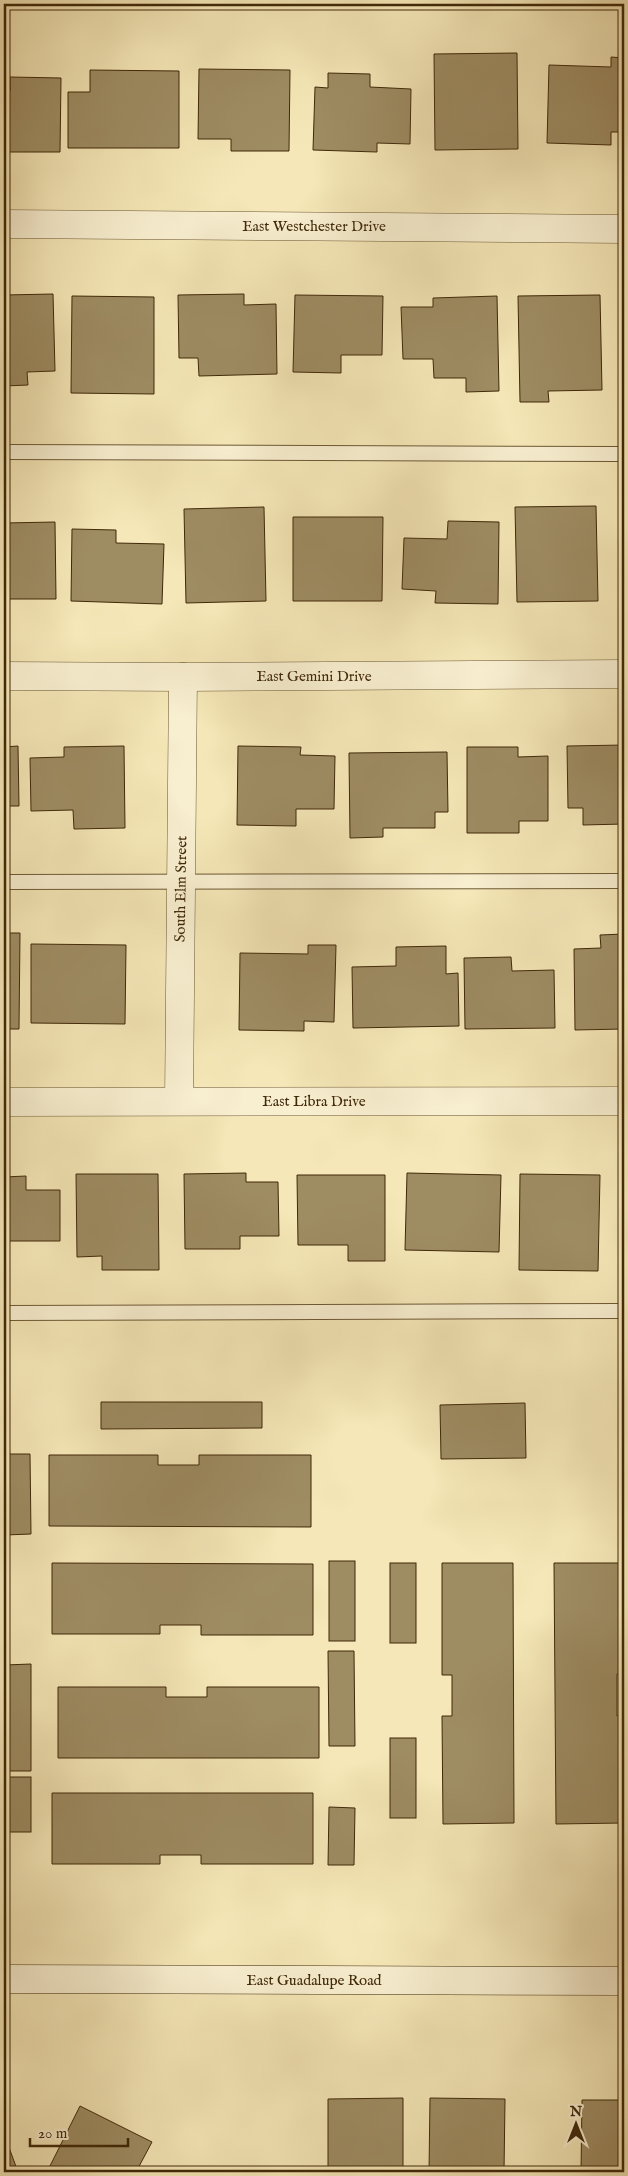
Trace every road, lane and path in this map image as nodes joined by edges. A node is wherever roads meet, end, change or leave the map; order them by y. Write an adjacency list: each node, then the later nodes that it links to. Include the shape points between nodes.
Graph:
1 (4, 224): 2 (street, East Westchester Drive)
2 (624, 229)
3 (4, 452): 4 (lane)
4 (624, 454)
5 (624, 674): 7 (street, East Gemini Drive)
6 (4, 676): 7 (street, East Gemini Drive)
7 (183, 677): 10 (street, South Elm Street)
8 (624, 881): 10 (lane)
9 (4, 882): 10 (lane)
10 (181, 882): 12 (street, South Elm Street)
11 (4, 1102): 12 (street, East Libra Drive)
12 (179, 1102): 13 (street, East Libra Drive)
13 (624, 1102)
14 (624, 1311): 15 (lane)
15 (4, 1312)
16 (4, 1980): 17 (street, East Guadalupe Road)
17 (624, 1981)

